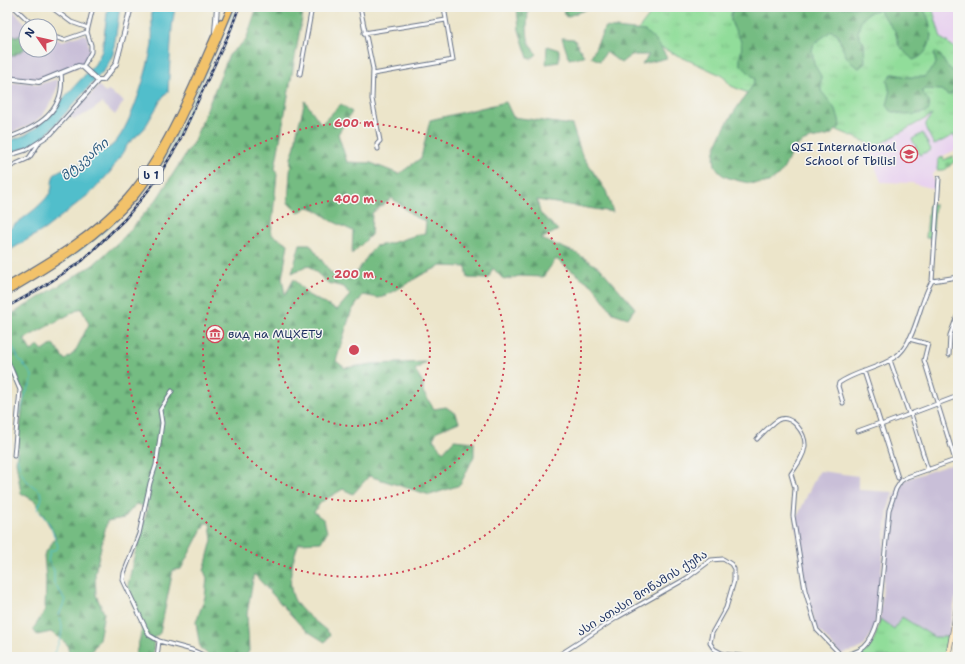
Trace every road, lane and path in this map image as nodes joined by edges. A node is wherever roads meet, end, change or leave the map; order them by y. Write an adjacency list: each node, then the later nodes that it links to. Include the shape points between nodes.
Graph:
1 (14, 7): 11 (street)
2 (51, 7): 13 (street, via 71,22)
3 (94, 7): 13 (street)
4 (131, 7): 22 (street, via 116,64 107,77)
5 (217, 7): 15 (street)
6 (227, 7): 15 (highway, ს 1)
7 (231, 7): 32 (highway, ს 1, via 173,137 136,195 101,229 80,245 53,265)
8 (312, 7): 19 (street)
9 (360, 7): 14 (street)
10 (444, 7): 12 (street)
11 (26, 18)
12 (446, 20): 14 (street); 20 (street, via 453,60)
13 (88, 30): 16 (street, via 64,40); 17 (street, via 91,52)
14 (364, 33): 20 (street)
15 (214, 37): 31 (highway, ს 1, via 164,143 134,189 112,213 77,243)
16 (58, 38)
17 (84, 69): 18 (street, via 72,67); 22 (street)
18 (61, 73): 21 (street, via 39,82); 23 (street, via 59,98 47,116 39,124)
19 (300, 74)
20 (373, 74): 25 (street, via 372,100 380,141)
21 (7, 78)
22 (98, 80): 24 (street, via 51,134)
23 (7, 138)
24 (39, 143): 26 (street); 27 (street, via 29,158)
25 (378, 149)
26 (7, 156)
27 (7, 168)
28 (939, 178): 30 (street)
29 (958, 277): 30 (street)
30 (932, 281): 34 (street)
31 (7, 286)
32 (7, 292)
33 (958, 314): 35 (street, via 950,335)
34 (909, 339): 37 (street, via 899,354); 42 (street, via 928,344 924,360)
35 (949, 355)
36 (7, 359): 47 (street, via 20,390)
37 (890, 360): 38 (street); 43 (street)
38 (864, 371): 41 (street, via 839,383); 44 (street)
39 (172, 391): 52 (street, via 160,410 162,423 156,465 139,534 123,580 140,613 146,632)
40 (958, 396): 42 (street)
41 (843, 403)
42 (937, 404): 43 (street); 48 (street)
43 (910, 414): 44 (street); 49 (street)
44 (880, 424): 45 (street); 50 (street)
45 (858, 431)
46 (757, 439): 53 (street, via 779,420 788,419 804,437 805,446 800,462 791,474 795,488 794,523 805,590 816,630)
47 (14, 456)
48 (956, 460): 49 (street)
49 (928, 470): 53 (street, via 901,481 893,495 889,510 878,622 874,634 865,648)
50 (898, 478)
51 (958, 603): 59 (main road)
52 (159, 641): 54 (street); 55 (street)
53 (840, 656): 58 (street)
54 (157, 657)
55 (208, 657)
56 (556, 657): 57 (street, ასი ათასი მოწამის ქუჩა, via 618,617 687,578 711,560 719,558 731,564 735,575 726,608 712,633 710,643 723,654)
57 (749, 657)
58 (836, 657)
59 (948, 657)

